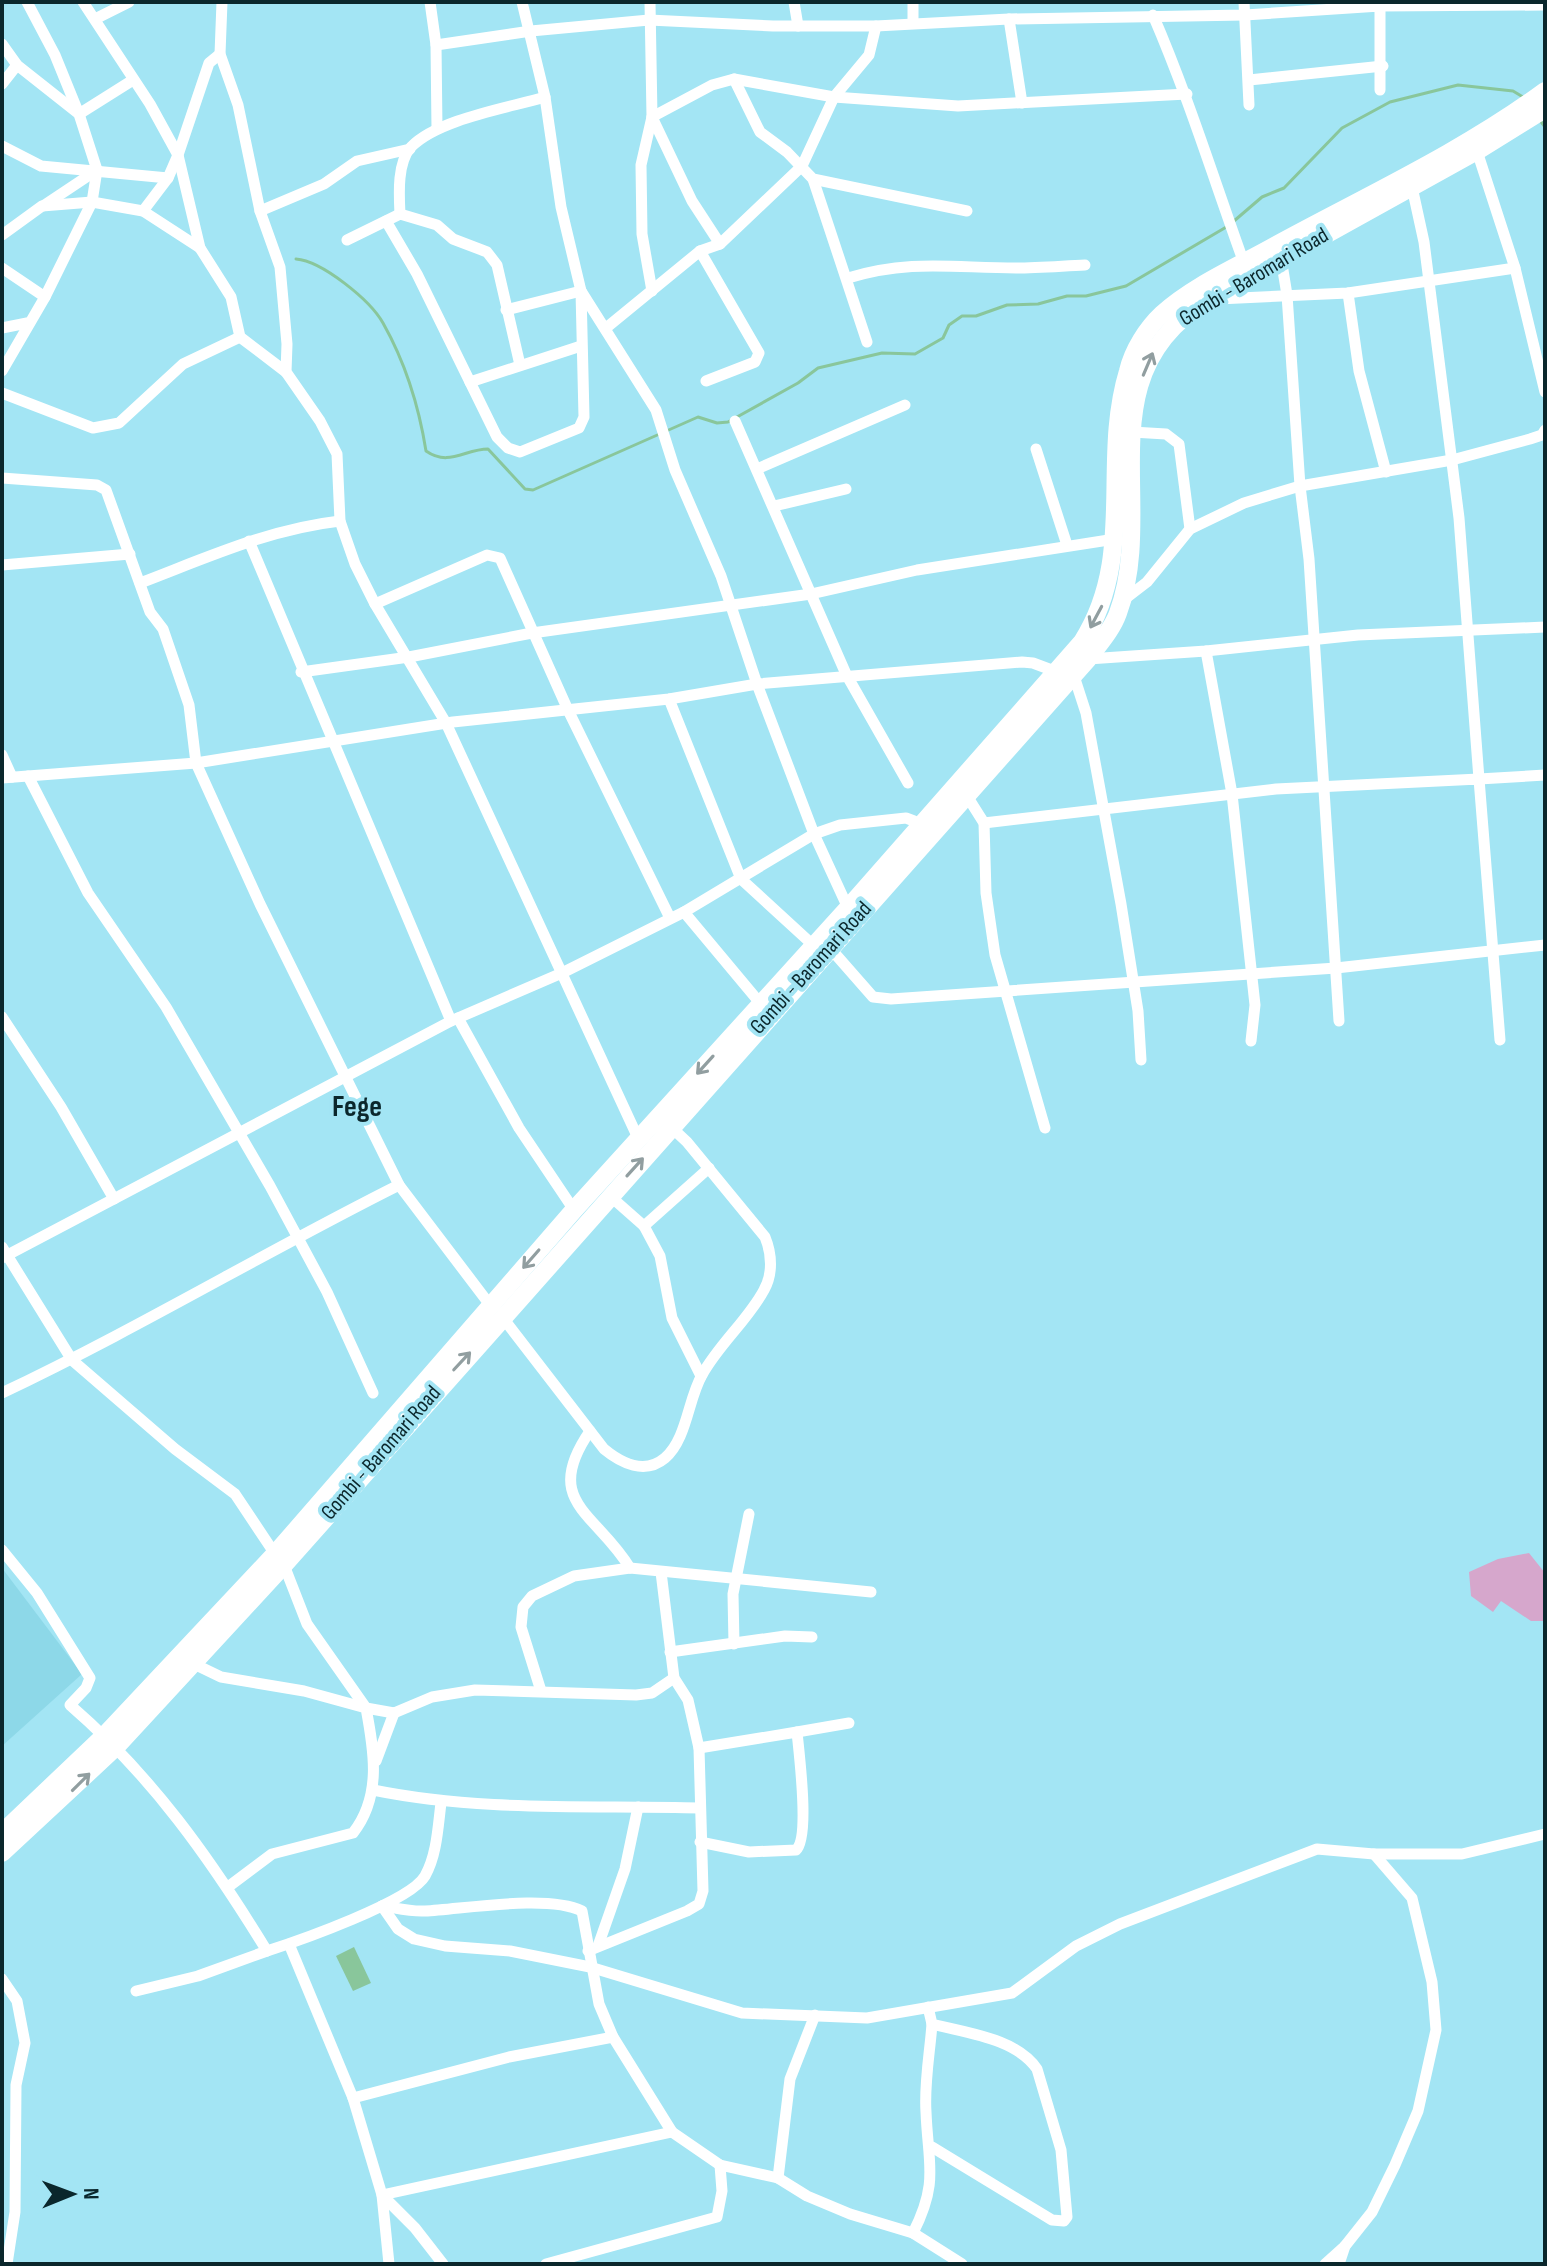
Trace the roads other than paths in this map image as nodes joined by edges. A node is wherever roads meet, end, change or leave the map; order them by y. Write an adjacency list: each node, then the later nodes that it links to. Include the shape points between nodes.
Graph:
1 (27, 2): 37 (street)
2 (83, 2): 14 (street)
3 (129, 2): 14 (street)
4 (222, 2): 23 (street)
5 (430, 2): 22 (street)
6 (522, 2): 20 (street)
7 (650, 2): 16 (street)
8 (794, 2): 18 (street)
9 (913, 2): 17 (street)
10 (1380, 4): 11 (street); 12 (street); 25 (street)
11 (1545, 5)
12 (1244, 8): 13 (street); 28 (street)
13 (1153, 15): 15 (street); 31 (street)
14 (95, 19): 27 (street)
15 (1009, 19): 17 (street); 34 (street)
16 (649, 20): 18 (street); 20 (street); 38 (street)
17 (913, 22): 19 (street)
18 (798, 26): 19 (street)
19 (876, 26): 33 (street, via 869,55)
20 (531, 31): 22 (street); 32 (street)
21 (2, 44): 24 (street)
22 (436, 45): 39 (street)
23 (220, 54): 43 (street, via 209,63); 52 (street, via 238,105)
24 (17, 65): 29 (street); 37 (street)
25 (1383, 66): 28 (street); 30 (street)
26 (734, 79): 33 (street); 38 (street); 44 (street, via 760,132)
27 (133, 80): 37 (street); 43 (street)
28 (1249, 80): 36 (street)
29 (2, 84)
30 (1380, 90)
31 (1187, 94): 34 (street); 62 (street)
32 (545, 97): 39 (street); 68 (street, via 561,207)
33 (834, 97): 34 (street, via 958,106); 44 (street)
34 (1022, 103)
35 (1539, 104): 40 (main road, Gombi - Baromari Road)
36 (1249, 105)
37 (79, 114): 45 (street)
38 (652, 117): 58 (street, via 692,201); 69 (street, via 641,165 642,234)
39 (437, 129): 42 (street)
40 (1474, 144): 48 (main road, Gombi - Baromari Road); 62 (main road, Gombi - Baromari Road); 65 (street)
41 (2, 146): 45 (street, via 41,166)
42 (410, 149): 52 (street, via 357,161 324,184); 54 (street, via 402,170)
43 (178, 155): 46 (street); 59 (street)
44 (802, 166): 47 (street); 58 (street)
45 (97, 170): 46 (street); 49 (street); 50 (street)
46 (168, 178): 51 (street)
47 (813, 179): 53 (street); 66 (street)
48 (1412, 187): 61 (main road, Gombi - Baromari Road); 67 (street)
49 (92, 202): 50 (street); 51 (street); 72 (street)
50 (42, 206): 56 (street)
51 (143, 211): 59 (street)
52 (260, 211): 83 (street, via 280,267)
53 (967, 211)
54 (400, 214): 55 (street); 74 (street, via 437,225 453,239 487,252 497,265)
55 (386, 221): 57 (street); 85 (street)
56 (2, 235)
57 (347, 240)
58 (720, 244): 60 (street)
59 (200, 248): 78 (street, via 231,297)
60 (700, 251): 69 (street); 84 (street, via 759,353 755,362)
61 (1281, 258): 71 (street); 73 (main road, Gombi - Baromari Road)
62 (1244, 263): 102 (main road, Gombi - Baromari Road, via 1161,315 1138,347 1117,422)
63 (1085, 265): 66 (street, via 918,264 886,266)
64 (2, 268): 72 (street)
65 (1515, 268): 67 (street); 86 (street)
66 (848, 278): 79 (street)
67 (1429, 283): 70 (street); 93 (street)
68 (581, 291): 74 (street); 77 (street); 80 (street)
69 (652, 291): 77 (street)
70 (1348, 293): 71 (street); 95 (street, via 1359,371)
71 (1287, 295): 73 (street); 97 (street)
72 (45, 297): 75 (street)
73 (1208, 300): 91 (main road, Gombi - Baromari Road, one-way to 73, via 1140,383 1157,344 1186,313)
74 (506, 310): 81 (street)
75 (27, 323): 76 (street); 82 (street)
76 (2, 328)
77 (606, 328): 111 (street, via 656,410)
78 (240, 337): 83 (street); 87 (street, via 183,364 119,423 106,427 93,428)
79 (867, 342)
80 (581, 346): 81 (street); 85 (street, via 584,417 579,428 520,452 497,437)
81 (520, 365): 85 (street)
82 (2, 371)
83 (286, 372): 100 (street, via 337,454)
84 (706, 381)
85 (470, 382)
86 (1545, 392)
87 (2, 393)
88 (905, 405): 94 (street)
89 (735, 421): 94 (street)
90 (1545, 430): 93 (street)
91 (1132, 432): 101 (street, via 1166,434 1179,444); 109 (main road, Gombi - Baromari Road)
92 (1036, 449): 104 (street)
93 (1452, 460): 95 (street); 113 (street)
94 (757, 469): 99 (street)
95 (1386, 472): 97 (street)
96 (2, 478): 105 (street, via 106,490)
97 (1300, 486): 101 (street, via 1244,503); 115 (street)
98 (846, 489): 99 (street)
99 (774, 506): 108 (street)
100 (340, 521): 103 (street, via 299,525); 110 (street)
101 (1190, 529): 109 (street, via 1147,582)
102 (1115, 539): 104 (street); 121 (main road, Gombi - Baromari Road, one-way to 121, via 1104,603)
103 (249, 541): 107 (street); 119 (street)
104 (1067, 545): 108 (street)
105 (130, 554): 106 (street); 107 (street)
106 (2, 565)
107 (140, 583): 128 (street, via 150,612 163,629 189,705)
108 (811, 594): 111 (street); 120 (street)
109 (1121, 602): 118 (main road, Gombi - Baromari Road, via 1110,630)
110 (375, 604): 114 (street, via 494,554); 117 (street)
111 (731, 604): 114 (street); 122 (street)
112 (1545, 627): 113 (street)
113 (1466, 630): 115 (street); 132 (street)
114 (532, 633): 117 (street); 124 (street)
115 (1313, 640): 116 (street); 134 (street)
116 (1206, 651): 118 (street); 135 (street)
117 (409, 657): 119 (street); 125 (street)
118 (1088, 659): 121 (main road, Gombi - Baromari Road)
119 (301, 672): 126 (street)
120 (846, 674): 121 (street, via 1022,662); 122 (street); 133 (street)
121 (1065, 674): 136 (main road, Gombi - Baromari Road); 137 (street, via 1086,713); 140 (main road, Gombi - Baromari Road)
122 (757, 684): 123 (street); 139 (street)
123 (669, 699): 124 (street); 141 (street)
124 (568, 710): 125 (street); 144 (street)
125 (446, 723): 126 (street); 149 (street)
126 (331, 740): 128 (street); 155 (street)
127 (2, 755): 131 (street)
128 (196, 763): 130 (street); 160 (street)
129 (1545, 775): 132 (street)
130 (28, 776): 131 (street); 163 (street, via 88,893 166,1007)
131 (7, 777)
132 (1479, 779): 134 (street); 147 (street)
133 (908, 783)
134 (1326, 787): 135 (street); 148 (street)
135 (1232, 794): 137 (street); 150 (street)
136 (967, 796): 138 (street); 140 (main road, Gombi - Baromari Road)
137 (1103, 809): 138 (street); 151 (street)
138 (984, 823): 152 (street, via 989,923)
139 (814, 834): 140 (street, via 840,825 906,818); 141 (street); 142 (street)
140 (922, 836): 142 (main road, Gombi - Baromari Road); 146 (main road, Gombi - Baromari Road)
141 (741, 879): 143 (street); 146 (street)
142 (848, 908): 146 (main road, Gombi - Baromari Road)
143 (684, 912): 144 (street); 153 (street)
144 (670, 918): 149 (street)
145 (1545, 945): 147 (street)
146 (822, 946): 152 (street, via 873,997); 153 (main road, Gombi - Baromari Road); 161 (main road, Gombi - Baromari Road)
147 (1493, 949): 148 (street); 157 (street)
148 (1336, 968): 150 (street); 156 (street)
149 (562, 973): 155 (street); 164 (street)
150 (1250, 975): 151 (street); 158 (street, via 1255,1005)
151 (1131, 982): 152 (street); 159 (street)
152 (1004, 992): 162 (street)
153 (760, 1003): 164 (main road, Gombi - Baromari Road, one-way to 164)
154 (2, 1017): 168 (street)
155 (454, 1020): 160 (street); 169 (street)
156 (1339, 1021)
157 (1500, 1040)
158 (1251, 1041)
159 (1141, 1060)
160 (345, 1078): 163 (street); 166 (street)
161 (671, 1127): 165 (street); 167 (main road, Gombi - Baromari Road, one-way to 161)
162 (1045, 1128)
163 (240, 1135): 168 (street); 171 (street)
164 (638, 1138): 169 (main road, Gombi - Baromari Road)
165 (709, 1168): 170 (street); 175 (street, via 765,1237 772,1255 765,1289)
166 (399, 1185): 171 (street); 173 (street)
167 (610, 1196): 169 (main road, Gombi - Baromari Road); 170 (street)
168 (114, 1199): 172 (street)
169 (570, 1223): 173 (main road, Gombi - Baromari Road)
170 (644, 1226): 175 (street, via 660,1256 672,1318)
171 (296, 1236): 174 (street); 177 (street)
172 (4, 1253): 174 (street)
173 (496, 1312): 178 (street); 181 (main road, Gombi - Baromari Road)
174 (72, 1360): 176 (street); 181 (street, via 235,1494)
175 (701, 1376): 178 (street, via 675,1446 664,1459 638,1467 620,1463)
176 (2, 1393)
177 (373, 1393)
178 (590, 1431): 182 (street, via 568,1471 570,1487 575,1501)
179 (749, 1514): 184 (street)
180 (2, 1550): 196 (street, via 37,1593 90,1678 70,1705)
181 (279, 1559): 189 (main road, Gombi - Baromari Road); 192 (street, via 307,1624); 196 (main road, Gombi - Baromari Road)
182 (630, 1568): 183 (street); 191 (street, via 574,1576 532,1596 523,1607 521,1627)
183 (661, 1572): 184 (street); 188 (street)
184 (736, 1577): 185 (street); 187 (street)
185 (871, 1592)
186 (812, 1637): 187 (street)
187 (734, 1644): 188 (street)
188 (670, 1652): 190 (street)
189 (192, 1663): 192 (street, via 221,1677); 196 (main road, Gombi - Baromari Road)
190 (674, 1678): 191 (street, via 652,1693 636,1695); 197 (street, via 691,1708)
191 (541, 1691): 193 (street, via 450,1693)
192 (366, 1708): 193 (street); 198 (street)
193 (394, 1713): 198 (street)
194 (849, 1723): 195 (street)
195 (797, 1732): 197 (street); 205 (street, via 800,1848 749,1852)
196 (111, 1740): 203 (main road, Gombi - Baromari Road); 206 (main road, Gombi - Baromari Road, one-way to 196); 208 (street)
197 (699, 1748): 202 (street)
198 (375, 1765): 199 (street)
199 (373, 1790): 200 (street); 208 (street, via 353,1833 272,1854)
200 (441, 1803): 201 (street); 209 (street, via 426,1874 418,1885)
201 (638, 1807): 202 (street); 211 (street, via 625,1869)
202 (700, 1808): 205 (street)
203 (2, 1833)
204 (1545, 1834): 207 (street, via 1462,1854)
205 (700, 1842): 211 (street, via 699,1904)
206 (2, 1853)
207 (1374, 1854): 216 (street, via 1317,1849 1120,1924 1076,1946 1012,1993); 229 (street, via 1412,1898 1432,1982 1436,2030 1418,2111 1372,2212)
208 (228, 1887): 212 (street)
209 (382, 1906): 210 (street); 211 (street, via 424,1911 488,1905 574,1907 582,1911); 213 (street, via 398,1929 414,1939)
210 (289, 1944): 212 (street); 220 (street)
211 (593, 1948): 213 (street)
212 (267, 1951): 215 (street)
213 (590, 1967): 217 (street, via 742,2013); 219 (street)
214 (2, 1979): 225 (street, via 17,2001 25,2043 16,2085)
215 (136, 1991)
216 (928, 2007): 217 (street, via 867,2018); 218 (street)
217 (815, 2015): 226 (street, via 790,2079)
218 (932, 2024): 222 (street, via 926,2112); 222 (street, via 989,2039 1029,2058 1037,2069 1061,2150 1067,2217 1052,2220)
219 (613, 2037): 220 (street, via 509,2057); 221 (street)
220 (353, 2098): 227 (street)
221 (672, 2132): 223 (street); 227 (street)
222 (932, 2147): 228 (street, via 925,2211)
223 (720, 2165): 226 (street); 233 (street, via 717,2217)
224 (2, 2168): 225 (street)
225 (15, 2168): 230 (street)
226 (778, 2178): 228 (street, via 850,2214)
227 (382, 2195): 231 (street); 232 (street)
228 (913, 2233): 234 (street)
229 (1345, 2246): 235 (street); 236 (street)
230 (7, 2264)
231 (389, 2264)
232 (443, 2264)
233 (546, 2264)
234 (962, 2264)
235 (1325, 2264)
236 (1339, 2264)

